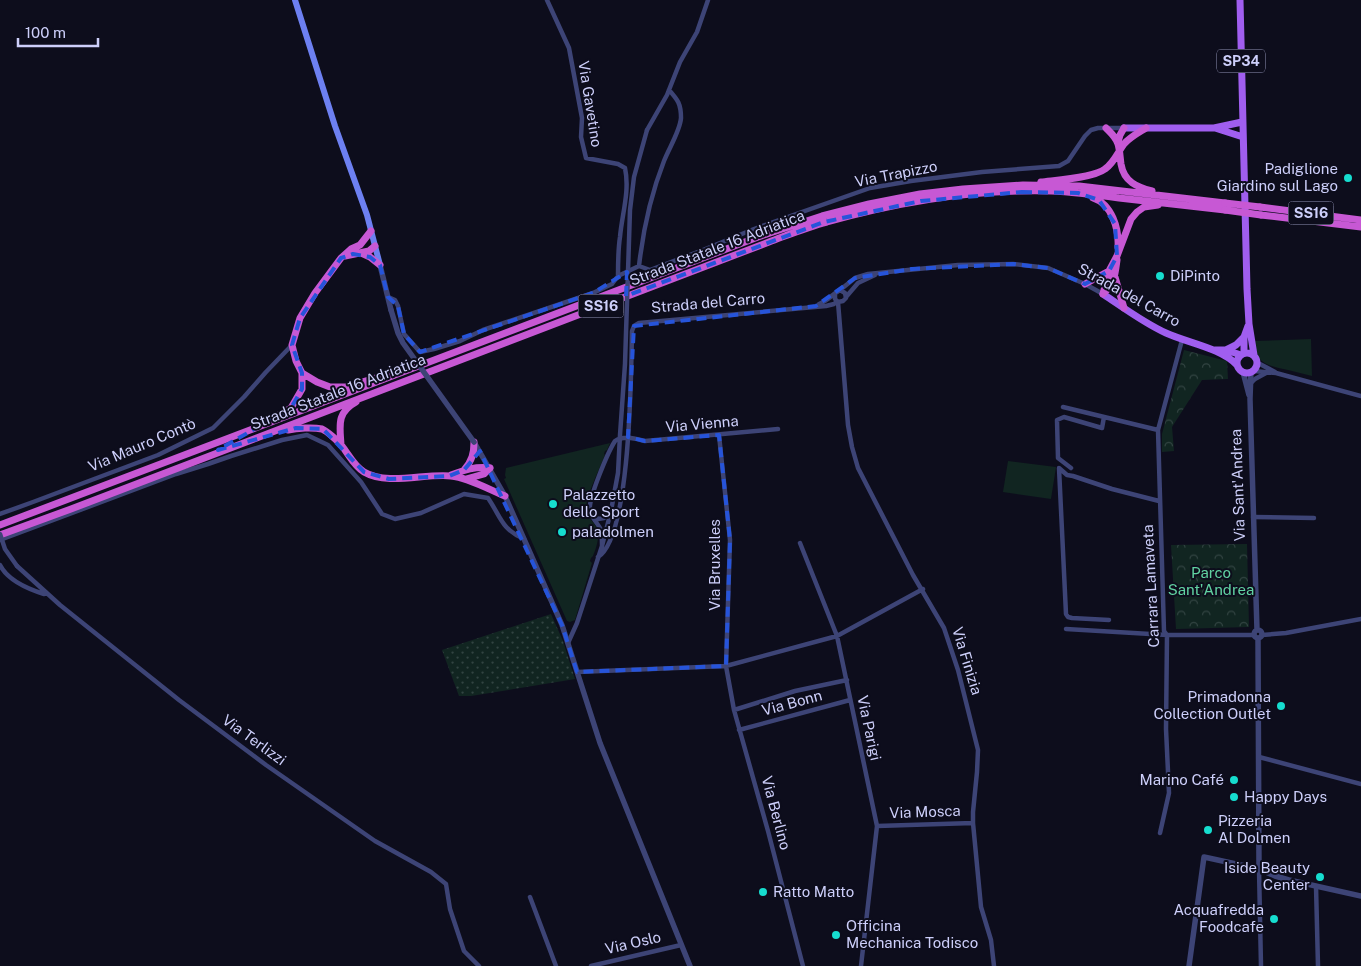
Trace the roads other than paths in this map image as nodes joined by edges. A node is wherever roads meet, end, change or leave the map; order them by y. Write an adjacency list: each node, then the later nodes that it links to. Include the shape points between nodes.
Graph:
1 (295, 0): 19 (main road)
2 (547, 0): 27 (street, Via Gavetino, via 569,48 586,158 625,168 626,202)
3 (708, 0): 5 (street)
4 (1240, 0): 6 (main road, SP34)
5 (669, 90): 24 (street, via 680,103 681,119 657,182 645,224); 75 (street, bridge, via 647,130 634,177 618,473)
6 (1242, 122): 10 (main road); 11 (main road)
7 (1106, 128): 8 (street, Via Trapizzo); 12 (highway); 24 (street, Via Trapizzo, via 1091,130 1060,166 982,172 870,188 650,270)
8 (1124, 128): 9 (main road); 12 (highway)
9 (1146, 128): 10 (main road); 12 (highway)
10 (1214, 128): 11 (main road)
11 (1243, 137): 38 (main road)
12 (1121, 145): 13 (highway, via 1111,164 1097,173); 15 (highway, via 1122,171 1131,182)
13 (1023, 185): 15 (highway, Strada Statale 16 Adriatica / SS16, via 1079,186); 48 (highway, Strada Statale 16 Adriatica / SS16, via 920,194 822,216)
14 (1078, 193): 15 (highway, Strada Statale 16 Adriatica / SS16); 22 (highway, via 1099,200 1109,209 1118,238); 55 (highway, Strada Statale 16 Adriatica / SS16, via 1022,192 956,197 921,201 824,222)
15 (1183, 202): 16 (highway, Strada Statale 16 Adriatica / SS16); 22 (highway, via 1153,205 1137,212 1131,219)
16 (1225, 207): 17 (highway, Strada Statale 16 Adriatica / SS16, bridge, via 1260,207); 18 (highway, Strada Statale 16 Adriatica / SS16, bridge, via 1262,215)
17 (1361, 220)
18 (1361, 227)
19 (371, 231): 20 (main road); 21 (highway)
20 (375, 246): 21 (highway, via 367,245); 23 (main road)
21 (360, 249): 23 (highway); 41 (highway, via 351,250 341,258 315,294 300,318)
22 (1117, 256): 25 (highway); 28 (highway)
23 (380, 265): 32 (street)
24 (639, 266): 27 (street)
25 (1109, 271): 29 (highway); 31 (highway)
26 (881, 273): 29 (street, Strada del Carro, via 958,265 1013,264 1048,268); 30 (street, Strada del Carro, via 856,278); 33 (street, Strada del Carro, via 858,283)
27 (618, 276): 32 (street, via 612,284 593,293 483,330 460,341 420,352 404,334 398,306)
28 (1115, 276): 31 (highway); 36 (highway)
29 (1085, 284): 31 (street, Strada del Carro)
30 (838, 292): 33 (street, via 844,292); 34 (street, via 835,298); 35 (street, Strada del Carro)
31 (1104, 294): 36 (main road, Strada del Carro)
32 (388, 297): 65 (street, bridge, via 403,343)
33 (846, 298): 34 (street); 37 (street, Via Finizia)
34 (838, 301): 35 (street, Strada del Carro); 37 (street, Via Finizia)
35 (816, 306): 64 (street, Strada del Carro, via 634,326)
36 (1124, 308): 40 (main road, Strada del Carro)
37 (840, 324): 88 (street, Via Finizia, via 848,424 858,468)
38 (1249, 324): 39 (main road); 45 (main road)
39 (1244, 337): 43 (main road); 44 (main road)
40 (1182, 340): 42 (main road, Strada del Carro); 62 (street, Carrara Lamaveta)
41 (292, 345): 51 (highway); 77 (street, Via Mauro Contò, via 213,428 158,455)
42 (1212, 350): 43 (main road, Strada del Carro); 47 (main road, Strada del Carro)
43 (1226, 350): 44 (main road, Strada del Carro)
44 (1242, 354): 45 (main road); 47 (main road)
45 (1254, 355): 46 (main road)
46 (1258, 363): 50 (main road); 53 (street)
47 (1237, 365): 49 (main road, Via Sant'Andrea)
48 (403, 372): 51 (highway, via 338,387 317,382); 60 (highway, Strada Statale 16 Adriatica / SS16)
49 (1243, 372): 50 (main road); 57 (street, Via Sant'Andrea)
50 (1253, 372): 52 (street); 54 (street, Via Sant'Andrea)
51 (302, 373): 60 (highway, via 302,389 291,408)
52 (1267, 373): 53 (street); 54 (street)
53 (1276, 373): 56 (street)
54 (1252, 384): 57 (street, Via Sant'Andrea)
55 (377, 392): 66 (highway, via 352,403 340,419); 67 (highway, Strada Statale 16 Adriatica / SS16)
56 (1361, 396)
57 (1250, 399): 78 (street, Via Sant'Andrea)
58 (1063, 407): 59 (street)
59 (1104, 417): 62 (street); 69 (street, via 1102,428 1064,417 1058,420 1058,458)
60 (253, 430): 80 (highway, Strada Statale 16 Adriatica / SS16)
61 (778, 430): 63 (street, Via Vienna)
62 (1158, 430): 74 (street, Carrara Lamaveta)
63 (719, 435): 64 (street, Via Vienna, via 646,441); 97 (street, Via Bruxelles, via 730,540)
64 (628, 438): 76 (street, via 619,438 612,445 589,503); 86 (street, via 620,505 611,541)
65 (474, 442): 68 (street); 70 (highway, via 471,462)
66 (341, 445): 67 (highway, via 323,429 296,428); 71 (highway, via 355,464 375,477)
67 (230, 448): 81 (highway, Strada Statale 16 Adriatica / SS16)
68 (490, 468): 70 (highway); 72 (highway, via 484,474); 73 (street)
69 (1071, 468)
70 (464, 470): 71 (highway)
71 (449, 476): 72 (highway)
72 (465, 480): 73 (highway)
73 (504, 496): 82 (street)
74 (1159, 500): 91 (street, via 1112,489 1066,474 1059,468 1066,614 1072,618); 95 (street, Carrara Lamaveta, via 1164,631)
75 (611, 511): 76 (street, via 598,519); 85 (street)
76 (590, 512): 85 (street, via 600,529)
77 (0, 514)
78 (1253, 517): 79 (street); 93 (street, Via Sant'Andrea)
79 (1314, 518)
80 (0, 525)
81 (0, 534): 89 (street, Via Terlizzi, bridge, via 17,566)
82 (524, 539): 83 (street, via 504,527 488,498 464,494 421,513 395,520 382,514 361,482 328,445 307,435 176,474); 96 (street)
83 (0, 540)
84 (800, 543): 94 (street, Via Parigi)
85 (602, 546): 86 (street)
86 (598, 557): 96 (street)
87 (0, 565): 89 (street, via 26,588)
88 (923, 589): 94 (street); 105 (street, Via Finizia, via 952,649 978,750)
89 (46, 594): 113 (street, Via Terlizzi, via 266,765 375,841 446,884 450,909 464,951)
90 (1361, 619): 93 (street)
91 (1109, 620)
92 (1066, 629): 95 (street)
93 (1257, 635): 95 (street); 103 (street, Via Sant'Andrea)
94 (837, 636): 97 (street); 99 (street, Via Parigi)
95 (1167, 636): 107 (street, Carrara Lamaveta, via 1169,793)
96 (568, 642): 98 (street)
97 (726, 666): 98 (street); 101 (street, Via Berlino)
98 (578, 672): 112 (street, via 600,743)
99 (847, 680): 100 (street, Via Parigi); 101 (street)
100 (850, 700): 102 (street, Via Bonn); 106 (street, Via Parigi)
101 (734, 710): 102 (street, Via Berlino)
102 (739, 730): 117 (street, Via Berlino)
103 (1259, 757): 104 (street); 108 (street, Via Sant'Andrea)
104 (1361, 784)
105 (973, 823): 106 (street, Via Mosca); 119 (street, Via Finizia, via 982,907)
106 (877, 826): 118 (street, Via Parigi)
107 (1160, 833)
108 (1259, 869): 109 (street); 120 (street, via 1204,857); 121 (street, Via Sant'Andrea)
109 (1316, 886): 110 (street); 122 (street)
110 (1361, 896)
111 (530, 898): 114 (street)
112 (682, 945): 115 (street, Via Oslo); 116 (street)
113 (479, 966)
114 (556, 966)
115 (591, 966)
116 (690, 966)
117 (803, 966)
118 (860, 966)
119 (994, 966)
120 (1188, 966)
121 (1261, 966)
122 (1318, 966)

